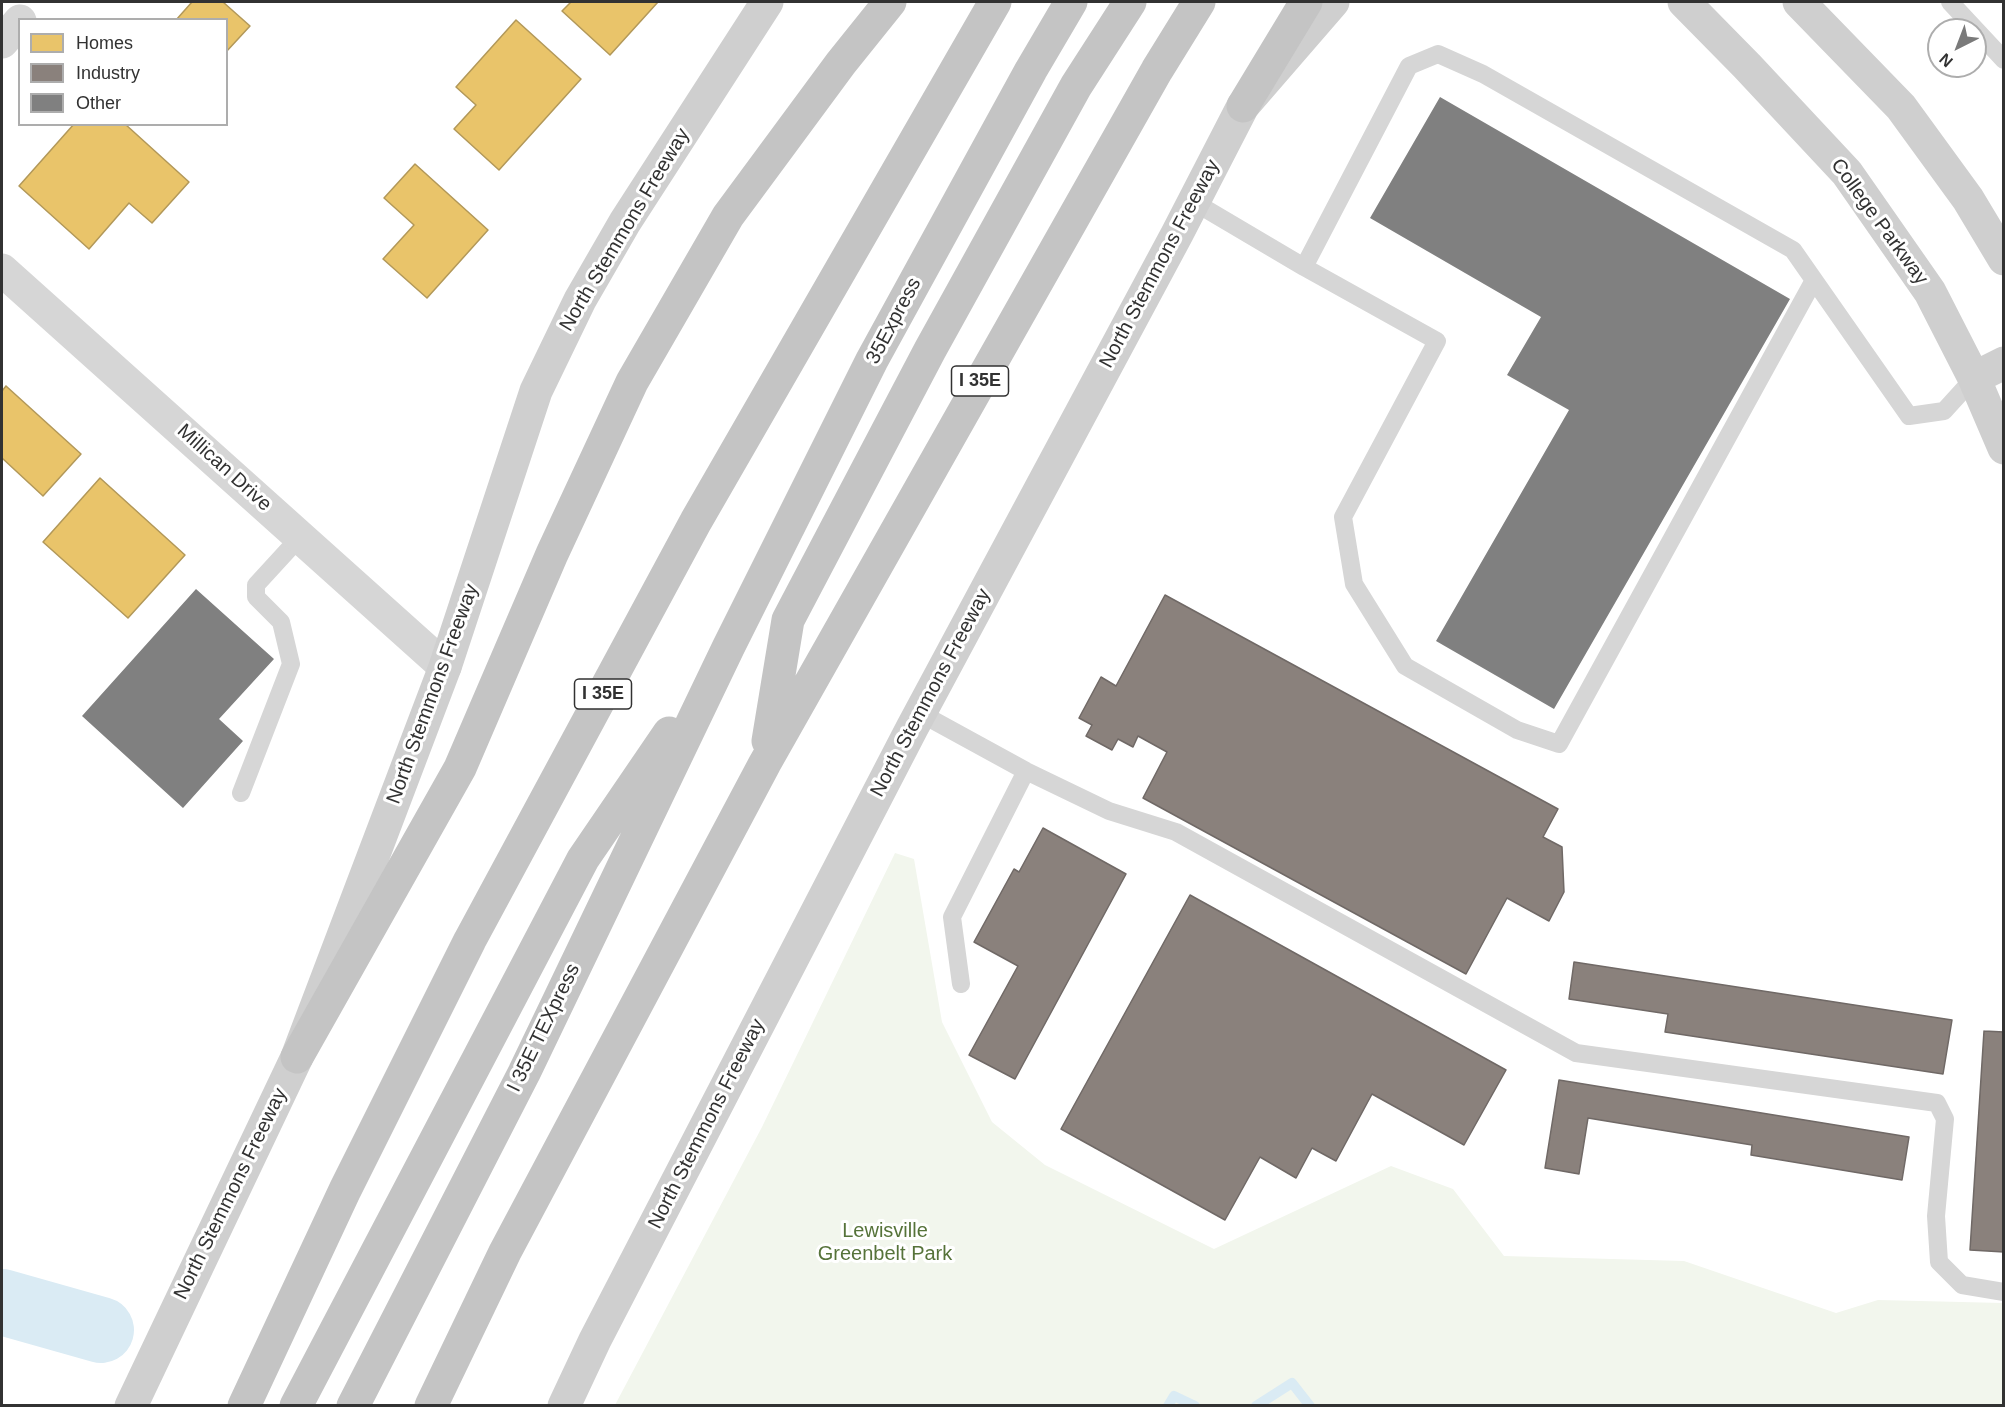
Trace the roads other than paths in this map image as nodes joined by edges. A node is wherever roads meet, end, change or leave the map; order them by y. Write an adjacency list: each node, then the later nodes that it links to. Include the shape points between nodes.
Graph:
1 (37, 2): 13 (street)
2 (767, 2): 28 (main road, North Stemmons Freeway, via 631,213 580,300 536,391)
3 (890, 2): 34 (highway, via 728,216 632,382 552,554 460,768)
4 (995, 2): 37 (highway, I 35E, via 696,521 476,930 345,1190)
5 (1071, 2): 27 (highway, 35Express, via 872,360)
6 (1130, 2): 30 (highway, via 1076,86 930,350 789,620)
7 (1199, 2): 30 (highway, I 35E, via 1151,80)
8 (1306, 2): 17 (highway)
9 (1333, 2): 17 (main road, North Stemmons Freeway)
10 (1684, 2): 24 (main road, College Parkway, via 1847,173 1930,292)
11 (1799, 2): 19 (main road, via 1901,107 1968,198)
12 (1950, 2): 16 (lane)
13 (22, 18)
14 (18, 22): 15 (street)
15 (2, 42)
16 (2004, 60)
17 (1243, 106): 18 (main road, North Stemmons Freeway)
18 (1194, 202): 20 (lane); 29 (main road, North Stemmons Freeway)
19 (2004, 259)
20 (1304, 267): 22 (lane, via 1409,66 1438,54 1483,74 1793,250); 22 (lane, via 1437,341 1343,517 1354,584 1405,666 1516,730 1559,744)
21 (2, 270): 26 (street, Millican Drive)
22 (1814, 280): 24 (lane, via 1909,416 1944,411)
23 (2004, 363): 24 (main road)
24 (1974, 378): 25 (main road, College Parkway)
25 (2004, 448)
26 (300, 537): 28 (street, Millican Drive); 32 (lane, via 256,585 256,597 281,622 291,664)
27 (728, 648): 38 (highway, via 582,859); 39 (highway, I 35E TEXpress, via 524,1073)
28 (446, 667): 34 (main road, North Stemmons Freeway)
29 (920, 713): 31 (lane); 41 (main road, North Stemmons Freeway)
30 (765, 763): 40 (highway, I 35E, via 504,1252)
31 (1026, 771): 33 (lane, via 952,917); 35 (lane, via 1109,811 1176,832 1576,1053 1937,1103 1945,1119 1936,1216 1939,1262 1962,1285)
32 (241, 793)
33 (961, 984)
34 (297, 1057): 36 (main road, North Stemmons Freeway)
35 (2004, 1292)
36 (131, 1406)
37 (244, 1406)
38 (296, 1406)
39 (353, 1406)
40 (431, 1406)
41 (564, 1406)

